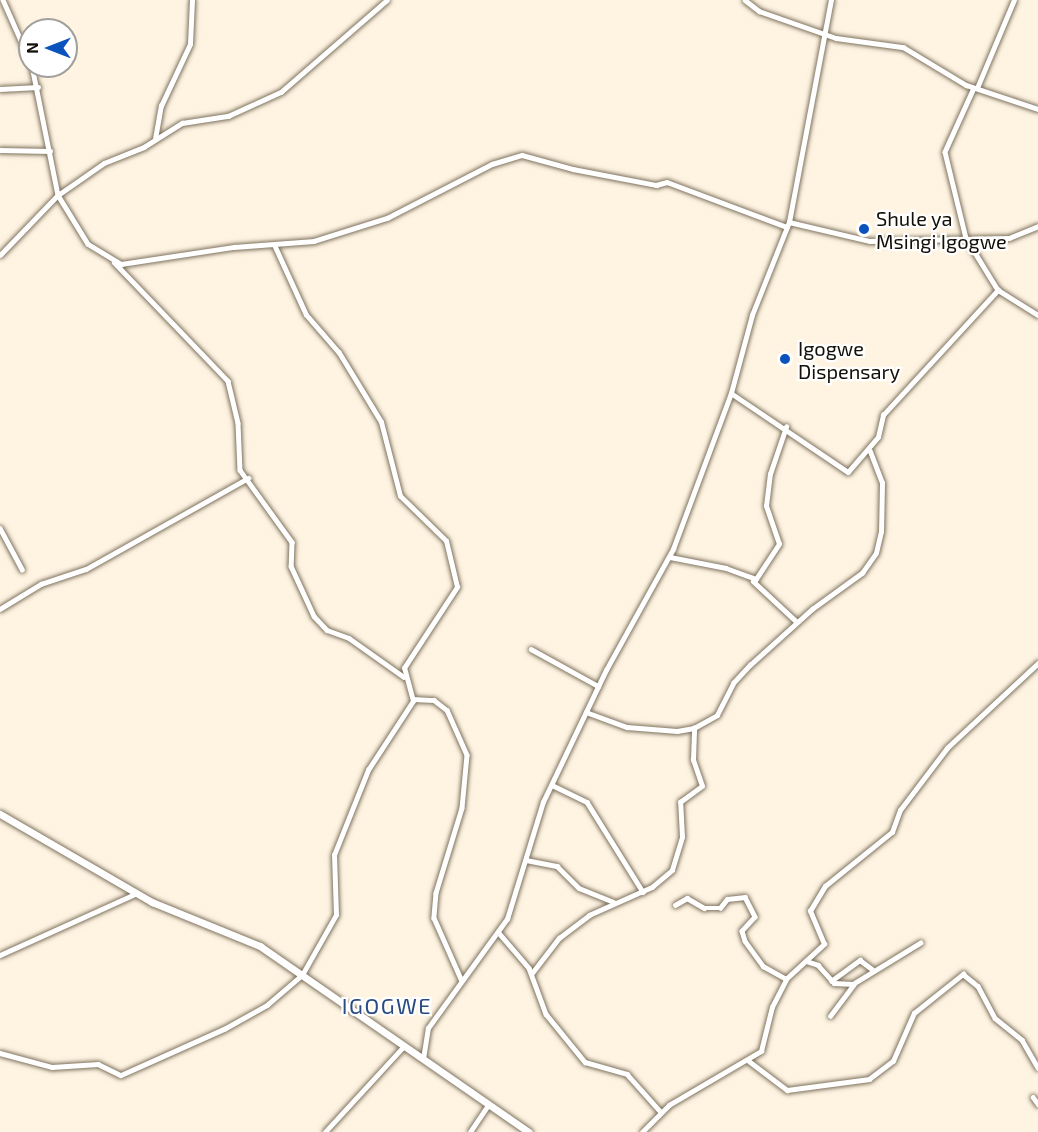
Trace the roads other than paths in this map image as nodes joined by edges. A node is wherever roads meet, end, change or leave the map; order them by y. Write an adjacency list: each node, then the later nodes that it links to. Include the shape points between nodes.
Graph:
1 (3, 0): 8 (street)
2 (192, 0): 14 (street, via 190,44 161,106)
3 (387, 0): 14 (street, via 281,92 228,116 182,123)
4 (745, 0): 7 (street, via 768,15)
5 (831, 0): 7 (street)
6 (1014, 0): 12 (street)
7 (825, 30): 12 (street, via 836,38 903,47); 18 (street)
8 (18, 34)
9 (35, 78): 10 (street)
10 (38, 87): 11 (street); 16 (street)
11 (0, 88)
12 (976, 88): 13 (street); 20 (street, via 945,152)
13 (1038, 109)
14 (155, 139): 17 (street, via 104,163)
15 (0, 150): 16 (street)
16 (50, 151): 17 (street)
17 (58, 195): 22 (street); 23 (street, via 81,237)
18 (788, 225): 20 (street, via 870,241); 21 (street, via 667,182 656,184 573,169 522,155 492,164 387,218 314,241); 26 (street, via 748,324)
19 (1038, 226): 20 (street, via 1010,238)
20 (966, 238): 24 (street)
21 (275, 248): 23 (street, via 234,247 132,264); 38 (street, via 306,315 339,353 377,414 400,496 447,545 457,588 406,663)
22 (0, 255)
23 (114, 262): 29 (street, via 228,381 238,423 239,465)
24 (998, 290): 25 (street); 28 (street, via 883,415)
25 (1038, 315)
26 (731, 393): 27 (street); 31 (street)
27 (786, 428): 28 (street, via 848,472); 33 (street, via 770,474 766,506 779,544 759,577)
28 (870, 451): 35 (street, via 882,483 881,532 876,554 862,573)
29 (248, 478): 34 (street, via 86,569 41,584); 38 (street, via 292,542 291,566 314,616 327,630 349,638)
30 (0, 528): 32 (street)
31 (670, 557): 33 (street, via 726,568); 39 (street)
32 (21, 568)
33 (751, 580): 35 (street)
34 (0, 609)
35 (797, 622): 42 (street, via 733,683 717,715)
36 (531, 649): 39 (street)
37 (1038, 663): 53 (street, via 975,717 935,762 900,810 892,832 825,885 810,911 824,944)
38 (404, 677): 40 (street)
39 (598, 686): 41 (street)
40 (413, 699): 56 (street, via 372,763 358,795 334,855 336,915); 57 (street, via 434,700 447,710 467,755 462,808 435,895 434,918)
41 (586, 712): 42 (street, via 635,729); 43 (street)
42 (694, 728): 46 (street, via 693,760 702,787 680,802 682,837 674,866 663,880)
43 (552, 786): 45 (street, via 538,814); 46 (street, via 587,802)
44 (0, 814): 47 (main road)
45 (526, 860): 48 (street, via 557,866 579,888); 50 (street)
46 (643, 892): 48 (street)
47 (138, 893): 52 (street); 56 (main road, via 162,907 246,939)
48 (613, 902): 55 (street, via 560,937)
49 (675, 905): 58 (street, via 687,898 704,908 720,908 727,898 745,897 755,917 742,931 745,941 764,966)
50 (499, 933): 55 (street); 57 (street)
51 (921, 943): 54 (street)
52 (0, 955)
53 (806, 961): 58 (street); 59 (street, via 818,965)
54 (872, 969): 59 (street, via 860,960); 60 (street)
55 (532, 973): 70 (street, via 546,1014 585,1062 627,1074)
56 (302, 975): 62 (main road); 63 (street, via 267,1005 224,1029 121,1075 98,1064 52,1067)
57 (461, 979): 64 (street, via 428,1028)
58 (786, 979): 65 (street, via 772,1006 762,1049)
59 (831, 981): 60 (street)
60 (854, 984): 61 (street)
61 (830, 1016)
62 (404, 1046): 64 (main road); 71 (street)
63 (0, 1053)
64 (423, 1059): 69 (main road)
65 (749, 1061): 66 (street, via 787,1090 869,1079 893,1060 914,1013 963,974 978,986 994,1018 1022,1040); 70 (street)
66 (1038, 1068)
67 (1033, 1097): 68 (street)
68 (1038, 1104)
69 (488, 1105): 72 (street); 73 (main road)
70 (661, 1112): 74 (street)
71 (325, 1132)
72 (470, 1132)
73 (529, 1132)
74 (642, 1132)

